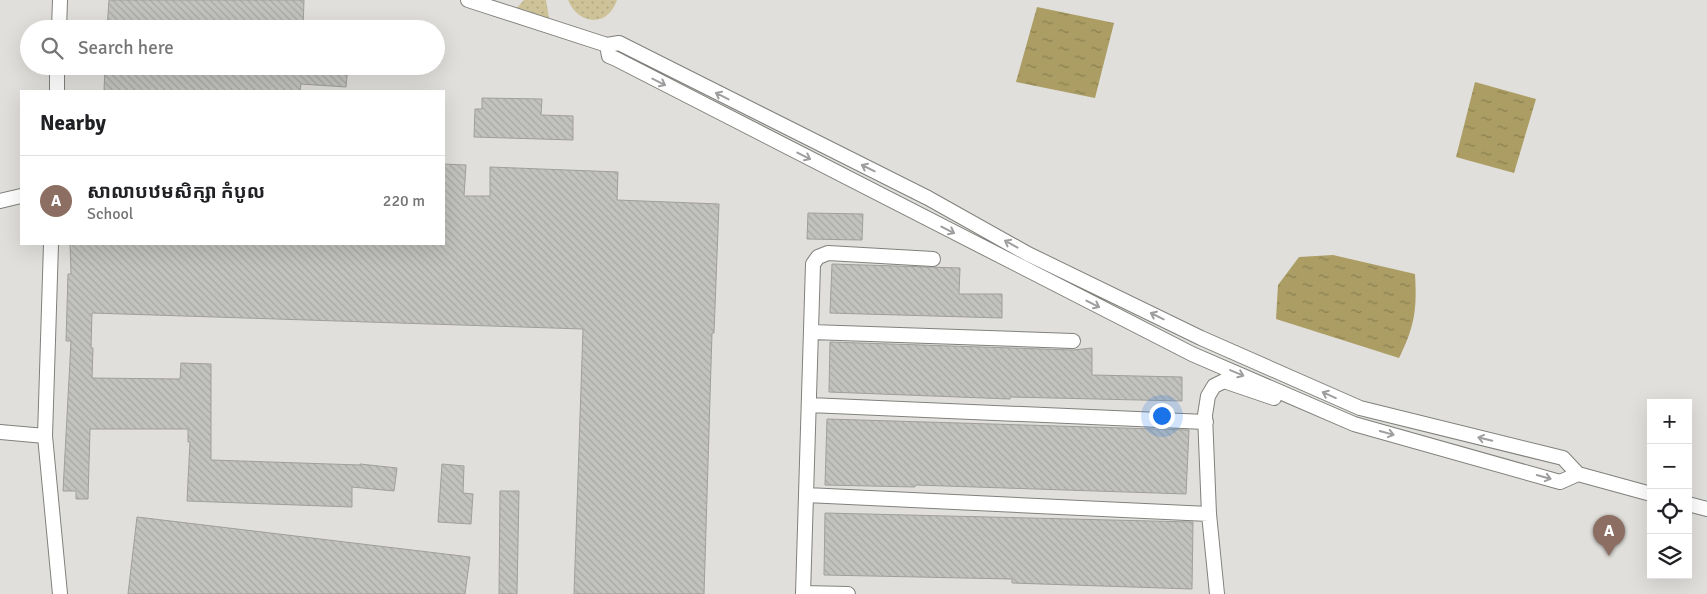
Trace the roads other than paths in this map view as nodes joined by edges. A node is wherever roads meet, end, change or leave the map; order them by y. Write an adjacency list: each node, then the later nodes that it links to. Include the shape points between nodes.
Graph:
1 (60, 0): 3 (street)
2 (468, 0): 4 (street)
3 (59, 20)
4 (607, 45): 12 (street, one-way to 4, via 1028,254 928,198 619,43); 14 (street, one-way to 14, via 609,56)
5 (57, 75): 6 (street)
6 (57, 90)
7 (20, 196): 8 (street)
8 (0, 201)
9 (51, 245): 19 (street)
10 (933, 259): 11 (street, via 828,253 818,257 813,264)
11 (811, 332): 13 (street); 15 (street)
12 (1201, 338): 14 (street); 20 (street, one-way to 12, via 1563,458 1360,408)
13 (1073, 341)
14 (1192, 354): 16 (street, one-way to 16)
15 (809, 405): 17 (street); 22 (street)
16 (1310, 405): 17 (street, via 1285,402 1224,381 1214,386 1208,396); 20 (street, one-way to 20, via 1354,424 1560,482)
17 (1206, 422): 25 (street)
18 (0, 432): 19 (street)
19 (45, 436): 27 (street)
20 (1578, 474): 21 (street)
21 (1647, 493)
22 (806, 495): 25 (street); 26 (street)
23 (1692, 505): 24 (street)
24 (1707, 509)
25 (1209, 514): 29 (street)
26 (803, 593): 28 (street)
27 (60, 594)
28 (848, 594)
29 (1217, 594)

